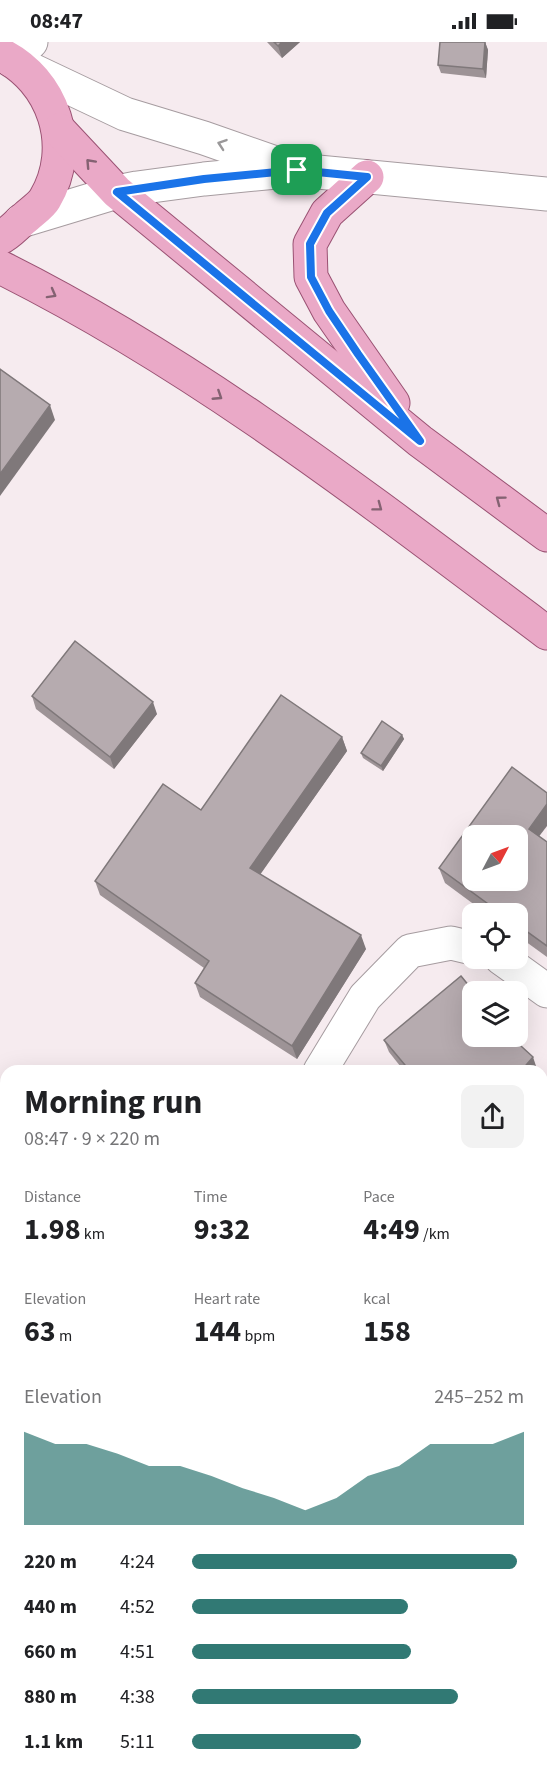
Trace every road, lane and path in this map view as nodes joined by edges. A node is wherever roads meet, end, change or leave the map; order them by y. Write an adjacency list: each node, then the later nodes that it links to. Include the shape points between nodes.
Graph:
1 (14, 52): 2 (main road, via 47,97); 3 (street, one-way to 1, via 125,114)
2 (59, 130): 5 (main road, one-way to 2); 7 (main road, via 55,179 44,201)
3 (297, 170): 4 (street); 5 (street)
4 (367, 177): 6 (street); 9 (main road, via 327,213 310,244 311,277 352,346)
5 (117, 192): 7 (street); 9 (main road)
6 (547, 194)
7 (10, 230)
8 (0, 267): 11 (main road, one-way to 11, via 152,353 314,459)
9 (420, 441): 10 (main road, one-way to 9)
10 (547, 535)
11 (547, 633)
12 (462, 946): 15 (street, via 451,943 410,951 365,997)
13 (516, 969): 14 (street)
14 (547, 991)
15 (324, 1065)

